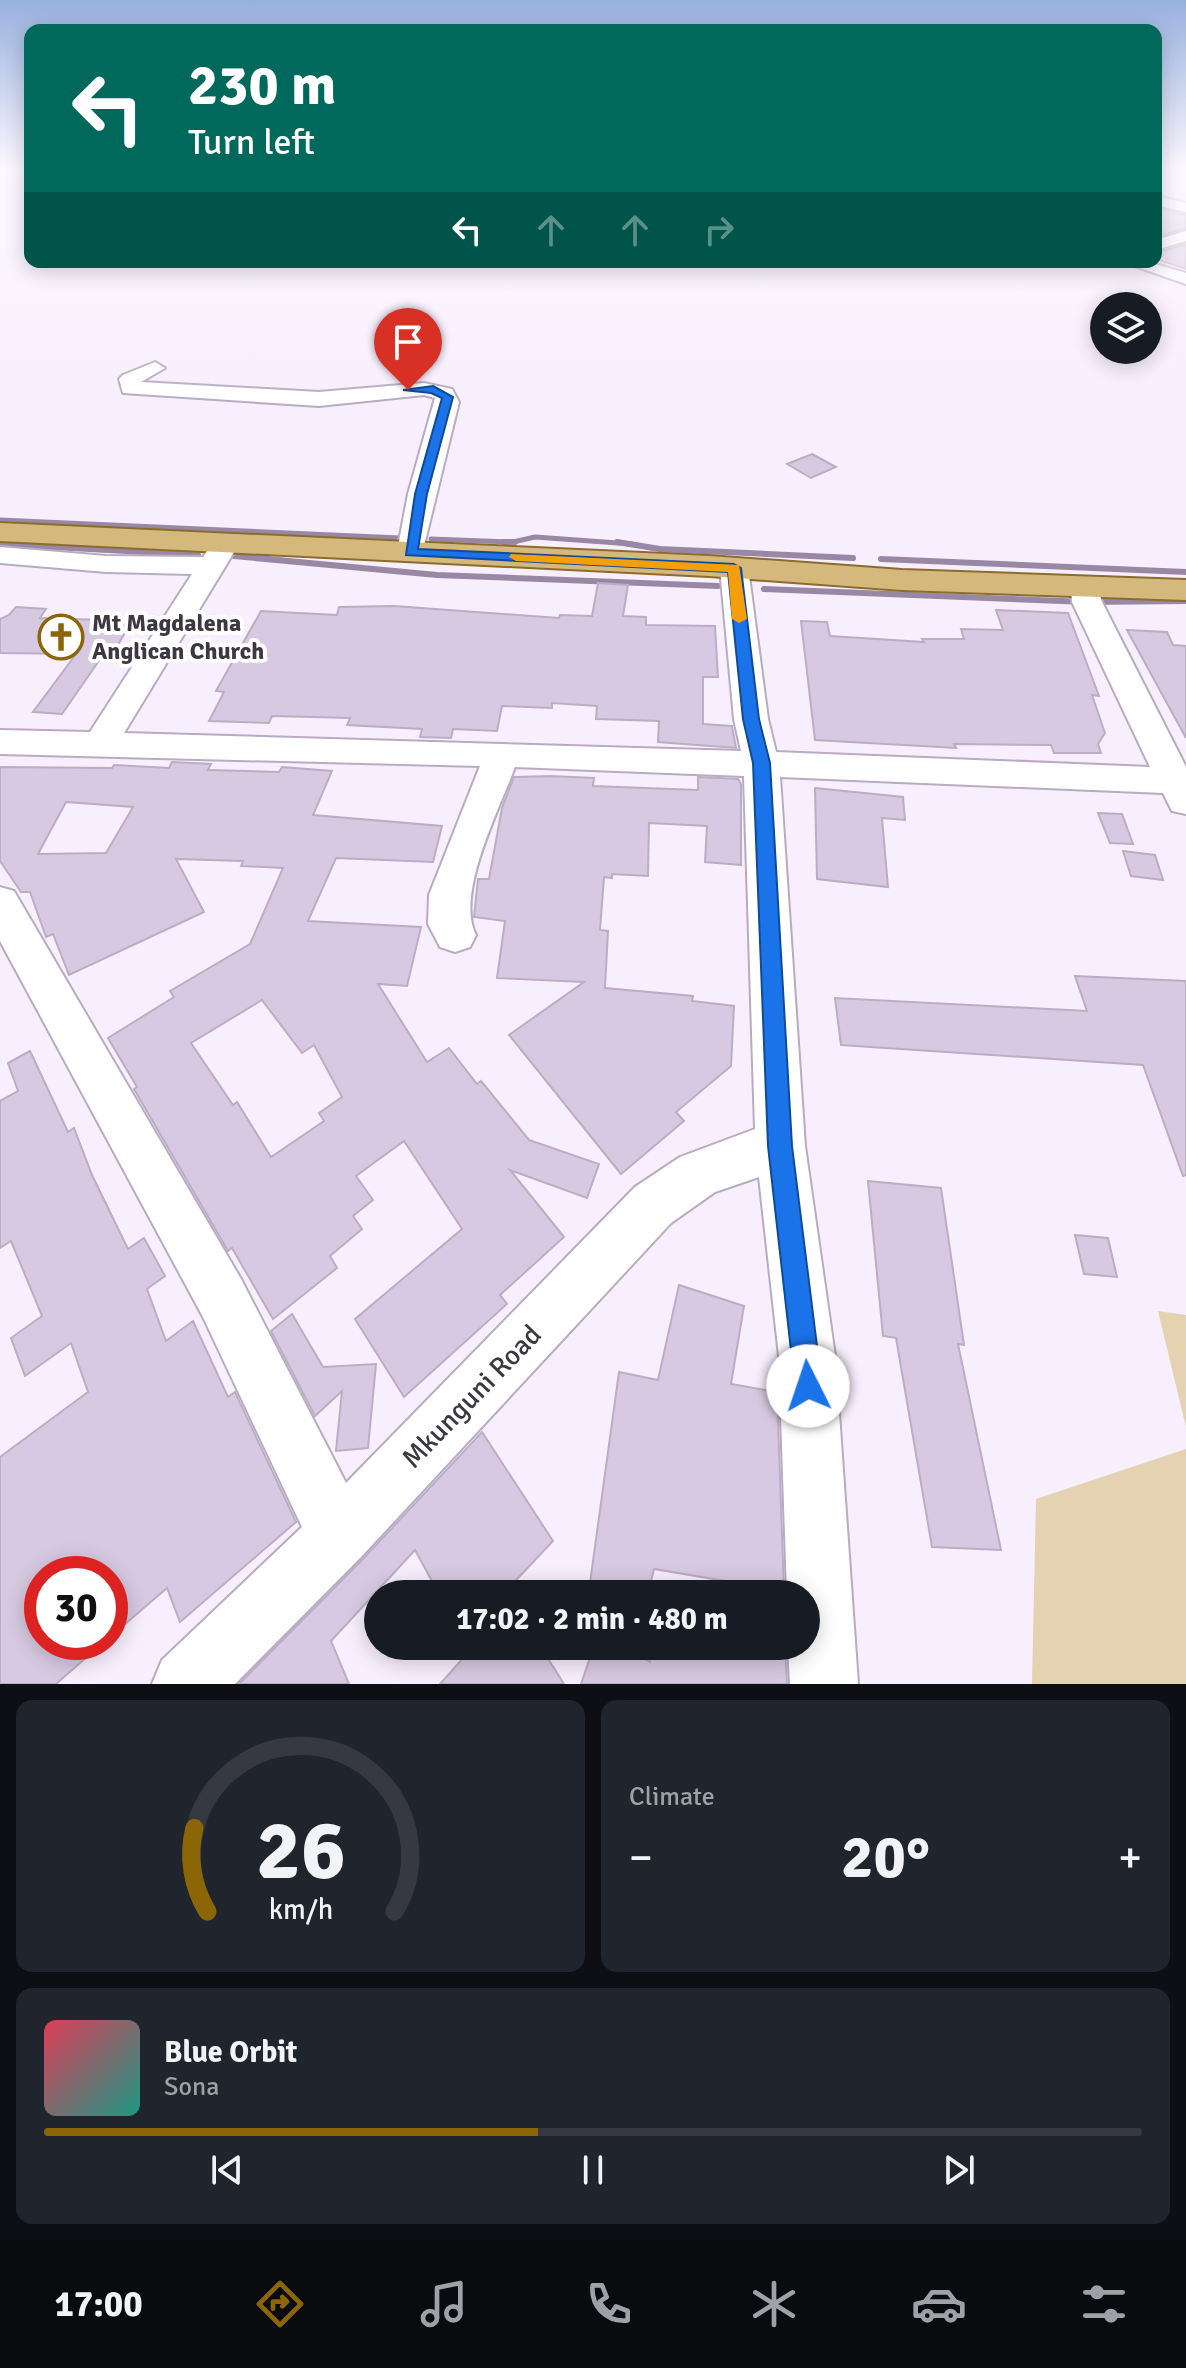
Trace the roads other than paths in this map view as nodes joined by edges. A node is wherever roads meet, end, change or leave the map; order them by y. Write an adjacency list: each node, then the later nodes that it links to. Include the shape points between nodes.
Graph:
1 (1150, 268): 2 (street)
2 (1186, 279)
3 (155, 368): 5 (street, via 130,379 131,388 319,399 424,389 444,394 448,402 421,494)
4 (0, 532): 7 (main road)
5 (411, 552): 7 (main road); 8 (main road)
6 (0, 555): 7 (street, via 106,564)
7 (218, 555): 12 (street)
8 (734, 568): 9 (main road); 14 (street)
9 (1085, 585): 10 (main road); 15 (street, via 1087,602)
10 (1186, 590)
11 (0, 742): 12 (street)
12 (100, 744): 13 (street)
13 (502, 754): 14 (street); 17 (street, via 449,895 448,924)
14 (761, 763): 15 (street); 18 (street)
15 (1183, 789)
16 (0, 903): 19 (street, via 222,1298)
17 (455, 935)
18 (780, 1146): 19 (street, Mkunguni Road, via 680,1181); 21 (street, via 807,1356)
19 (339, 1535): 20 (street, Mkunguni Road)
20 (186, 1684)
21 (824, 1684)

